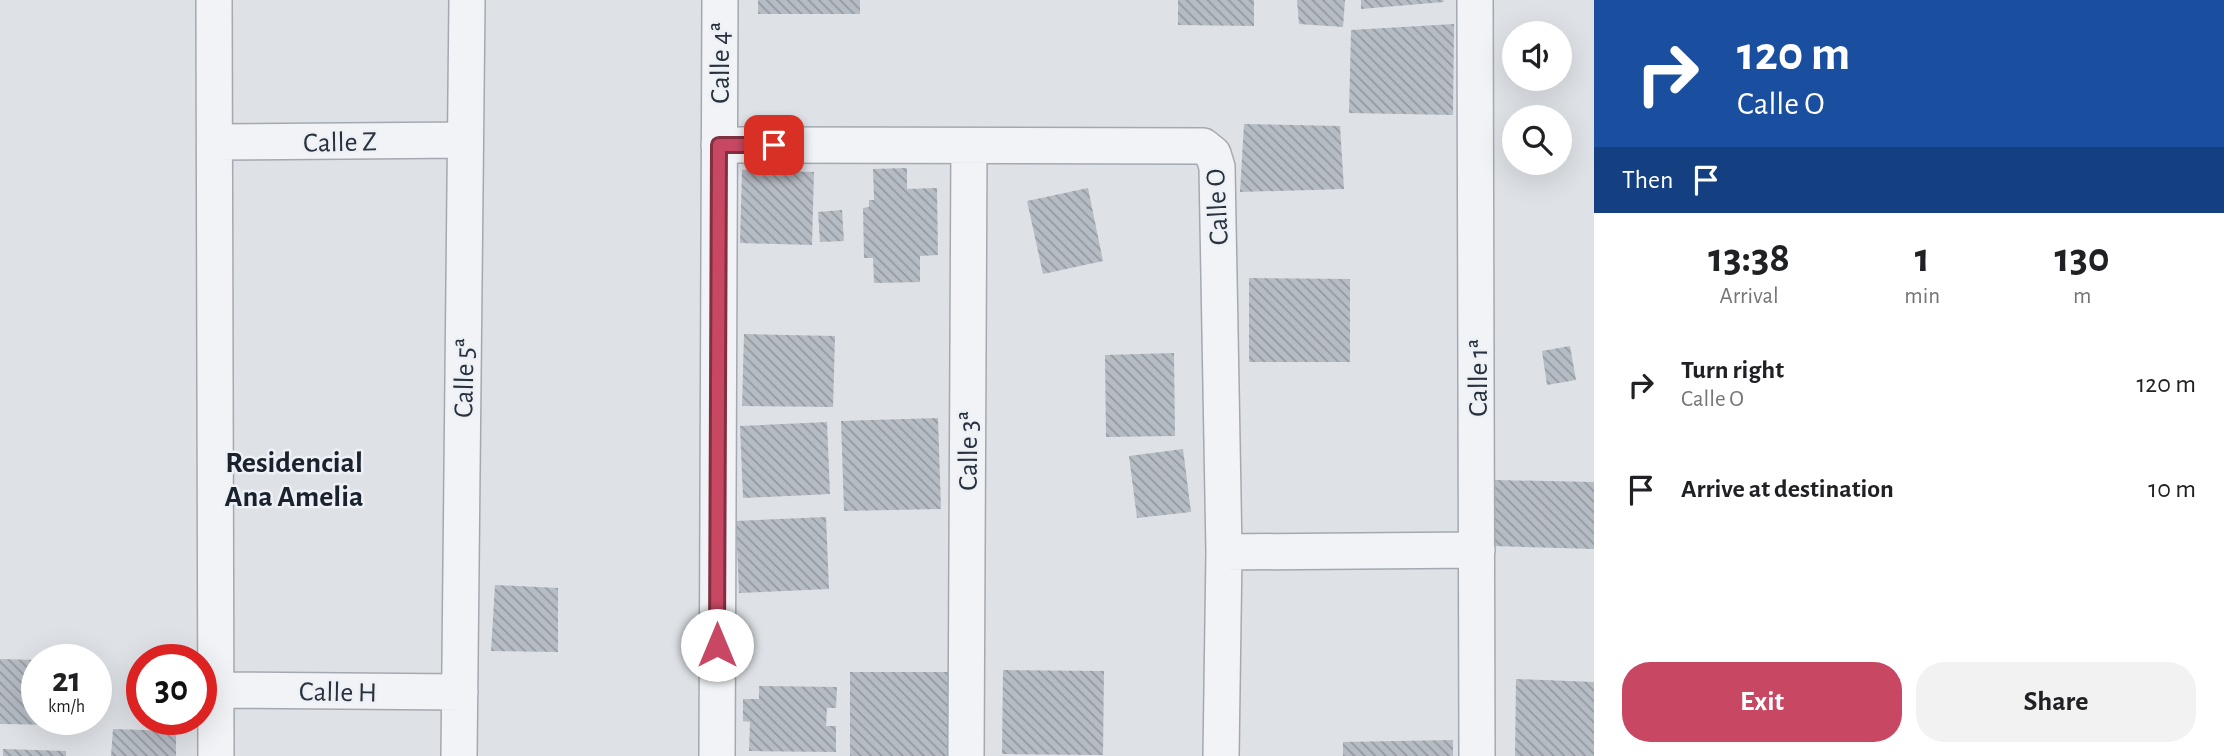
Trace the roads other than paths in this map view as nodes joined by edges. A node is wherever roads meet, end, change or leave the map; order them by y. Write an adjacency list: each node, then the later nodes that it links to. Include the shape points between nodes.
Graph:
1 (214, 0): 6 (street)
2 (467, 0): 5 (street, Calle 5ª)
3 (720, 0): 7 (street, Calle 4ª)
4 (1475, 0): 9 (street, Calle 1ª)
5 (465, 140): 6 (street, Calle Z); 13 (street, Calle 5ª)
6 (215, 142): 11 (street)
7 (719, 145): 8 (street, Calle O); 17 (street, Calle 4ª)
8 (969, 146): 10 (street, Calle O, via 1203,146 1213,154 1217,167); 18 (street, Calle 3ª)
9 (1477, 550): 10 (street); 20 (street, Calle 1ª)
10 (1224, 552): 19 (street, Calle O)
11 (215, 644)
12 (217, 690): 13 (street, Calle H)
13 (460, 692): 16 (street, Calle 5ª)
14 (216, 735): 15 (street)
15 (216, 756)
16 (459, 756)
17 (717, 756)
18 (966, 756)
19 (1221, 756)
20 (1477, 756)

